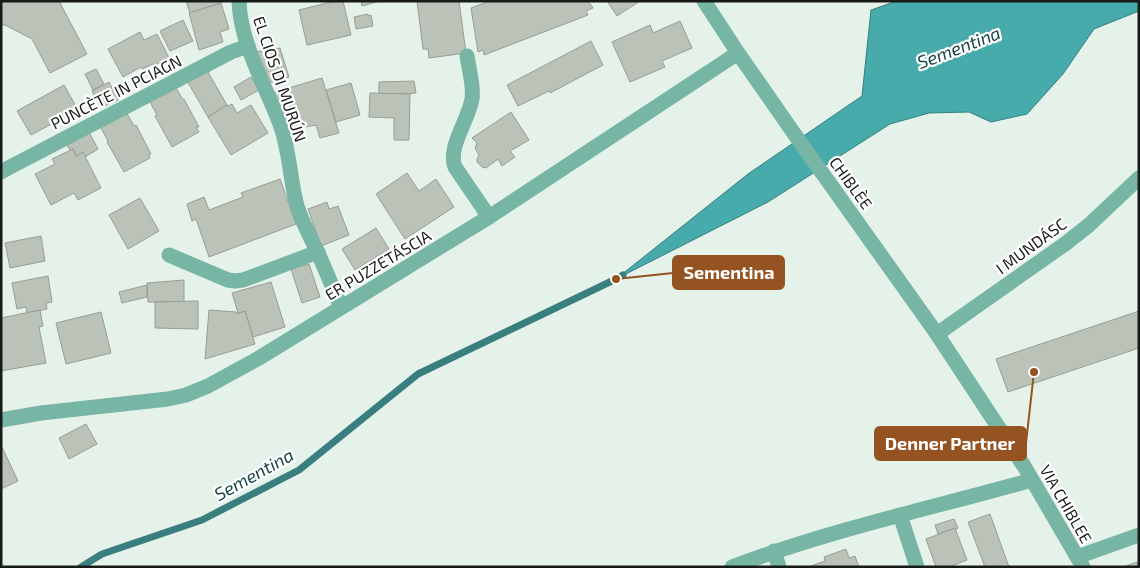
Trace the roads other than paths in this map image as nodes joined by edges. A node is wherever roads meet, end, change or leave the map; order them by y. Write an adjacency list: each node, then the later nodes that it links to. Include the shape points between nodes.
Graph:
1 (238, 1): 3 (street, EL CIOS DI MURÚN)
2 (704, 1): 4 (street, CHIBLÈE)
3 (248, 46): 6 (street, PUNCÈTE IN PCIAGN); 9 (street, EL CIOS DI MURÚN, via 286,143 299,211)
4 (738, 53): 8 (street, ER PUZZETÁSCIA); 12 (street, CHIBLÈE)
5 (467, 56): 8 (street, via 472,97 453,152 453,162)
6 (1, 172)
7 (1139, 178): 12 (street, I MUNDÁSC, via 1066,244)
8 (489, 217): 11 (street, ER PUZZETÁSCIA)
9 (318, 252): 10 (street, via 235,281); 11 (street, EL CIOS DI MURÚN)
10 (169, 255)
11 (341, 307): 13 (street, ER PUZZETÁSCIA, via 259,358 186,395)
12 (937, 334): 14 (street, VIA CHIBLEE)
13 (1, 420)
14 (1032, 480): 15 (street); 18 (street, VIA CHIBLEE)
15 (900, 515): 17 (street); 21 (street)
16 (1139, 535): 18 (street)
17 (774, 551): 19 (street); 20 (street)
18 (1080, 562)
19 (732, 567)
20 (779, 567)
21 (917, 567)

